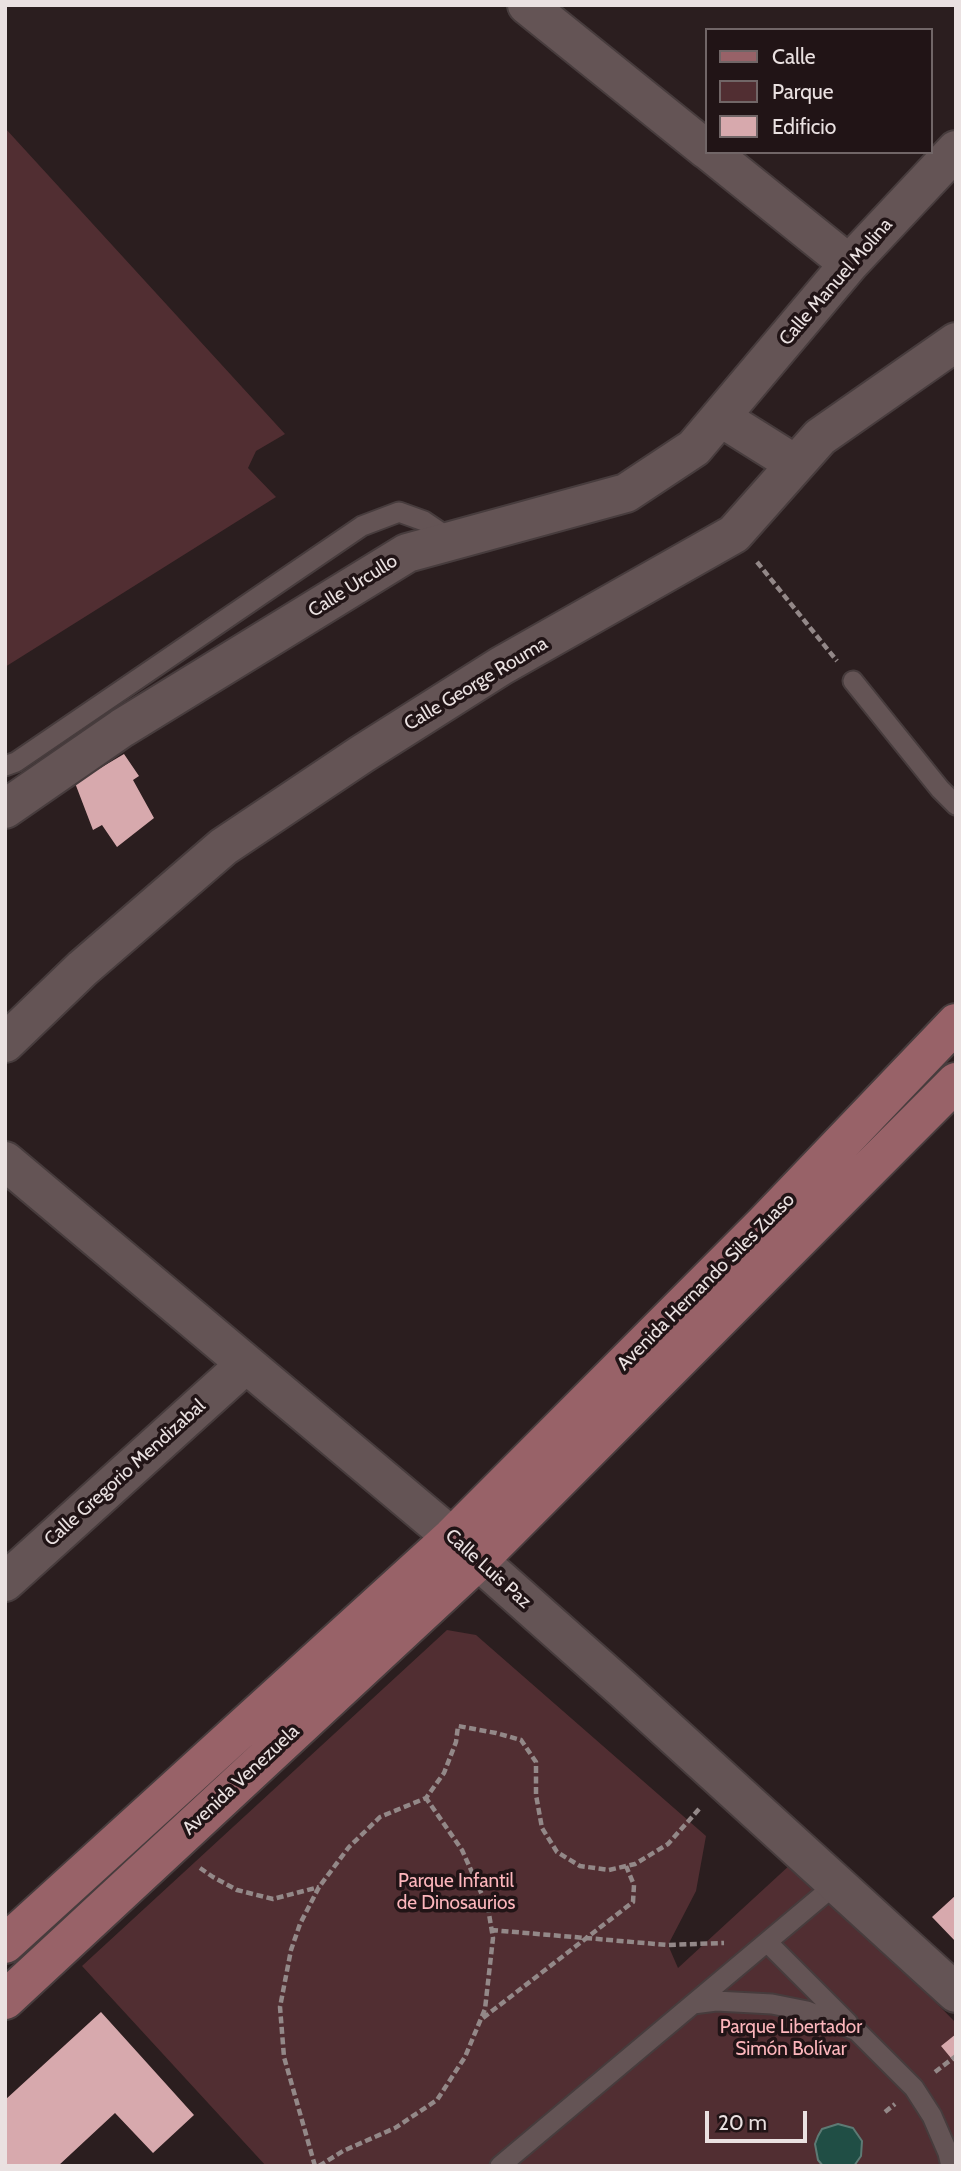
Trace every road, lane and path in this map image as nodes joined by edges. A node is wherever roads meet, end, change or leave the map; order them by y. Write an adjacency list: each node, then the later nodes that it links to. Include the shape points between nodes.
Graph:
1 (550, 13): 2 (street)
2 (706, 149)
3 (956, 150): 5 (street, Calle Manuel Molina)
4 (712, 154): 5 (street)
5 (849, 264): 7 (street, Calle Manuel Molina)
6 (956, 342): 8 (street, Calle George Rouma, via 820,437)
7 (720, 418): 8 (street); 10 (street, Calle Urcullo, via 694,448 626,493)
8 (795, 464): 9 (street, Calle George Rouma)
9 (734, 534): 11 (path); 16 (street, Calle George Rouma, via 501,666 223,846)
10 (453, 540): 12 (lane, via 424,521 399,512 362,526); 14 (street, Calle Urcullo, via 407,553 122,728)
11 (853, 681): 13 (lane)
12 (5, 766)
13 (956, 805)
14 (5, 808)
15 (956, 1023): 20 (main road, Avenida Hernando Siles Zuaso)
16 (5, 1043)
17 (956, 1082): 20 (main road, Avenida Hernando Siles Zuaso)
18 (5, 1161): 19 (street, Calle Luis Paz)
19 (246, 1364): 20 (street, Calle Luis Paz); 21 (street, Calle Gregorio Mendizabal)
20 (465, 1549): 22 (street, Calle Luis Paz); 24 (main road, Avenida Venezuela); 31 (main road, Avenida Venezuela)
21 (5, 1582)
22 (724, 1781): 25 (path, via 668,1844); 26 (street, Calle Luis Paz)
23 (426, 1798): 25 (path, via 444,1773 458,1726 521,1740 536,1762 542,1828 557,1852 580,1866 609,1870); 27 (path, via 380,1817 349,1847); 28 (path, via 462,1850 488,1908)
24 (174, 1842): 27 (path, via 192,1863 237,1890 273,1899); 33 (main road, Avenida Venezuela)
25 (626, 1866): 29 (path, via 634,1885 633,1902)
26 (836, 1884): 30 (lane); 32 (street, Calle Luis Paz)
27 (319, 1887): 37 (path, via 291,1950 280,2007 284,2057)
28 (491, 1930): 29 (path); 35 (path, via 485,2009)
29 (586, 1938): 30 (path, via 668,1945); 35 (path)
30 (767, 1942): 34 (lane); 36 (lane)
31 (5, 1944)
32 (956, 1993)
33 (7, 1996)
34 (693, 2004): 36 (lane, via 772,2004 807,2011); 38 (lane)
35 (480, 2019): 37 (path, via 466,2057 437,2100)
36 (857, 2031): 39 (lane, via 914,2088 932,2116)
37 (317, 2166)
38 (500, 2166)
39 (951, 2166)

